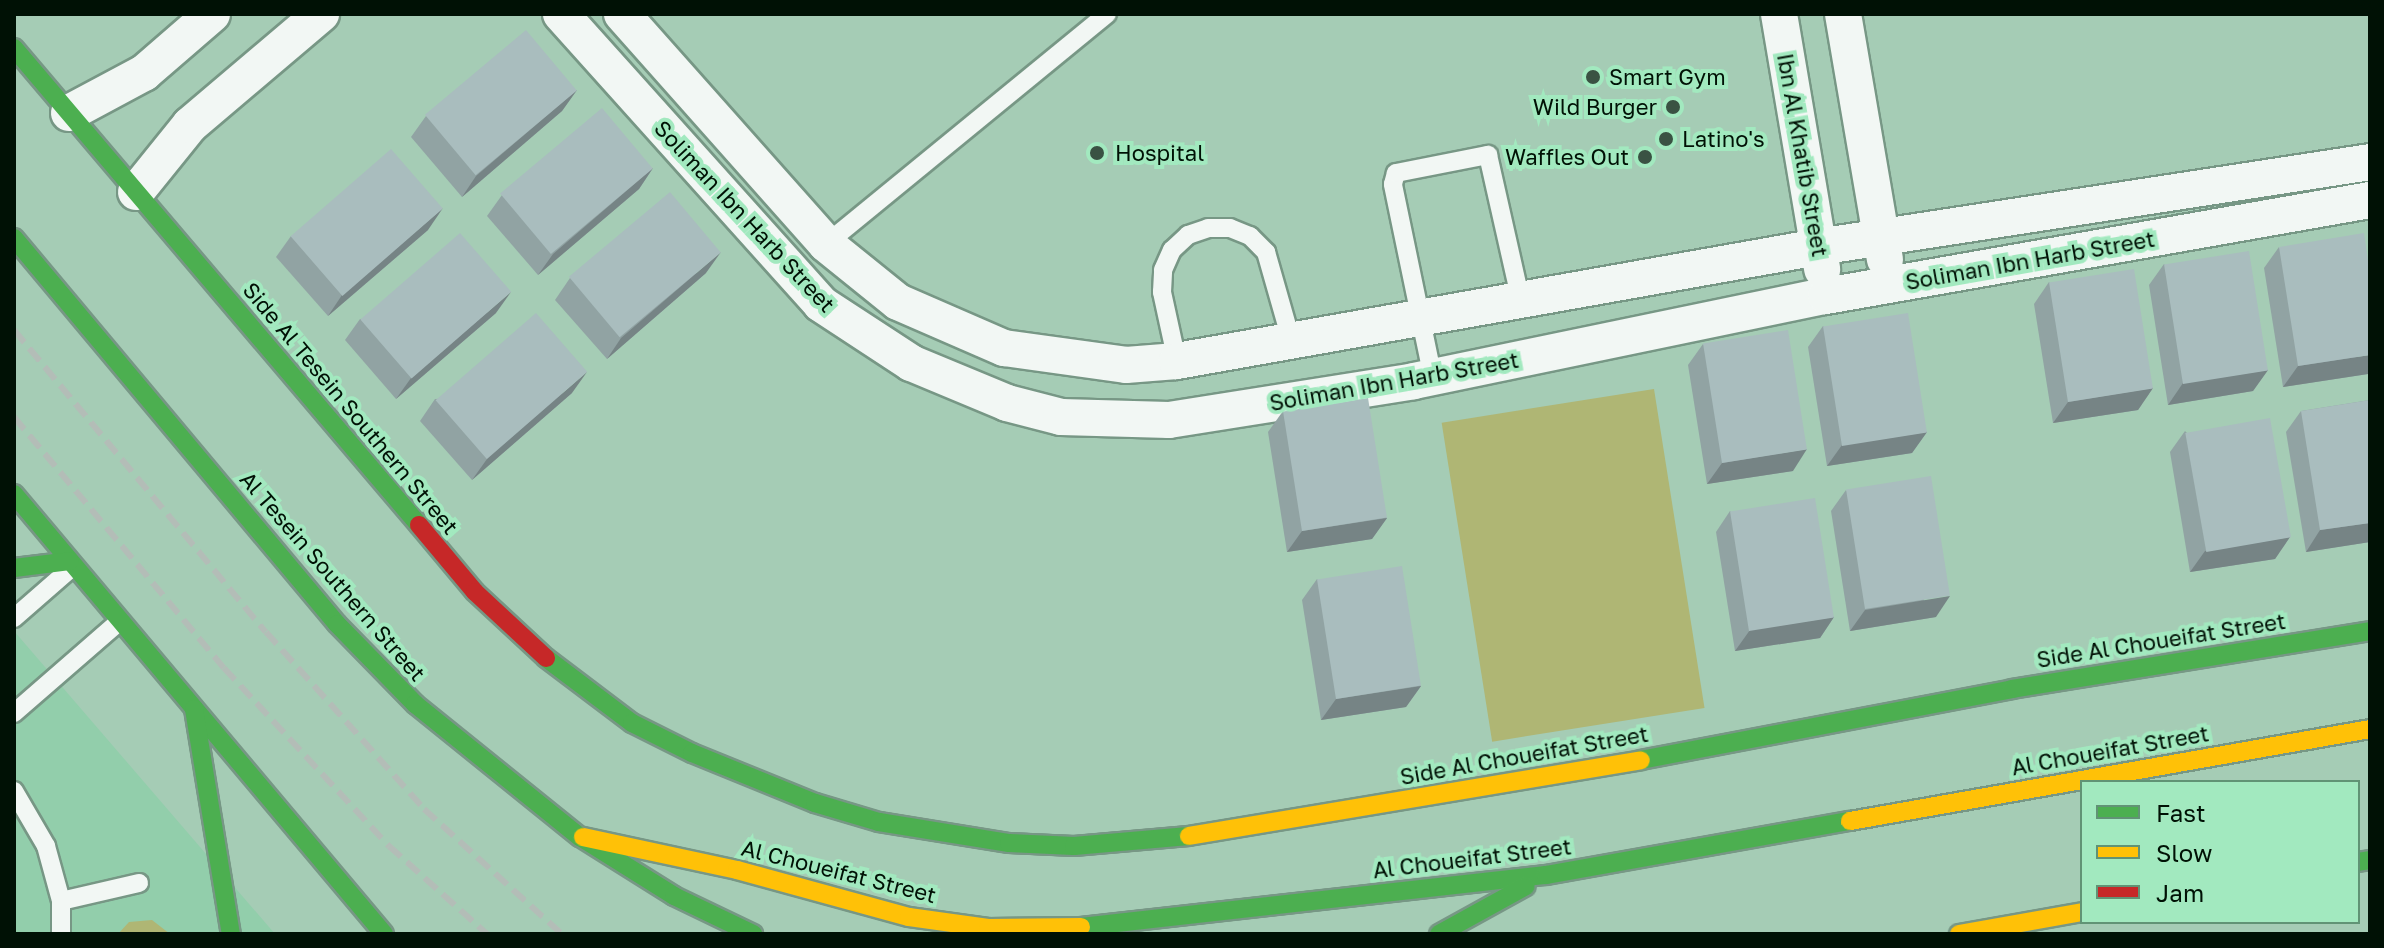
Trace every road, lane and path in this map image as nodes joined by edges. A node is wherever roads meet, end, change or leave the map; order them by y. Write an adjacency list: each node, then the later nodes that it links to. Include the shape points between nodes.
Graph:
1 (212, 14): 9 (street, via 144,73)
2 (321, 14): 11 (street, via 190,125)
3 (561, 14): 23 (street, Soliman Ibn Harb Street, via 821,304 911,363 956,382 1061,417 1117,423 1169,420)
4 (622, 14): 15 (street, Soliman Ibn Harb Street)
5 (1107, 14): 15 (lane)
6 (1779, 14): 16 (street, Ibn Al Khatib Street)
7 (1843, 14): 13 (street)
8 (14, 48): 9 (main road, Side Al Tesein Southern Street)
9 (69, 113): 11 (main road, Side Al Tesein Southern Street)
10 (2370, 162): 13 (street, Soliman Ibn Harb Street)
11 (136, 192): 33 (main road, Side Al Tesein Southern Street, via 515,632 576,685 632,723)
12 (2370, 200): 17 (street, Soliman Ibn Harb Street)
13 (1881, 237): 16 (street, Soliman Ibn Harb Street); 17 (street)
14 (14, 238): 37 (main road, Al Tesein Southern Street, via 347,634 448,733)
15 (826, 244): 22 (street, Soliman Ibn Harb Street, via 898,302 1004,348 1126,365)
16 (1818, 247): 18 (street, Ibn Al Khatib Street); 19 (street, Soliman Ibn Harb Street)
17 (1889, 284): 18 (street, Soliman Ibn Harb Street)
18 (1826, 296): 23 (street, Soliman Ibn Harb Street)
19 (1521, 301): 20 (street, Soliman Ibn Harb Street); 20 (lane, via 1494,164 1488,155 1478,155 1401,169 1393,178)
20 (1421, 318): 21 (street, Soliman Ibn Harb Street); 23 (lane)
21 (1291, 340): 22 (street, Soliman Ibn Harb Street); 22 (lane, via 1266,252 1250,236 1230,228 1208,228 1188,235 1172,250 1163,270 1162,292)
22 (1177, 361)
23 (1433, 378)
24 (14, 494): 25 (main road)
25 (72, 563): 26 (main road); 27 (lane); 28 (main road)
26 (14, 568)
27 (14, 618)
28 (120, 621): 30 (main road); 31 (lane)
29 (2370, 631): 33 (main road, Side Al Choueifat Street, via 1140,844 1009,843 930,832 815,803)
30 (194, 709): 44 (main road); 45 (main road)
31 (14, 713)
32 (2370, 729): 35 (main road, Al Choueifat Street)
33 (692, 753)
34 (2080, 780): 38 (main road, Al Choueifat Street)
35 (2082, 780)
36 (14, 791): 41 (lane, via 46,846)
37 (580, 837): 38 (main road, Al Choueifat Street, via 737,870 909,917 988,928 1053,930); 40 (main road, Al Tesein Southern Street)
38 (1546, 875): 48 (main road)
39 (139, 883): 41 (lane)
40 (674, 896): 46 (main road); 47 (main road, Al Tesein Southern Street)
41 (61, 901): 43 (lane)
42 (2080, 912): 49 (main road)
43 (61, 934)
44 (231, 934)
45 (384, 934)
46 (713, 934)
47 (753, 934)
48 (1439, 934)
49 (1959, 934)

